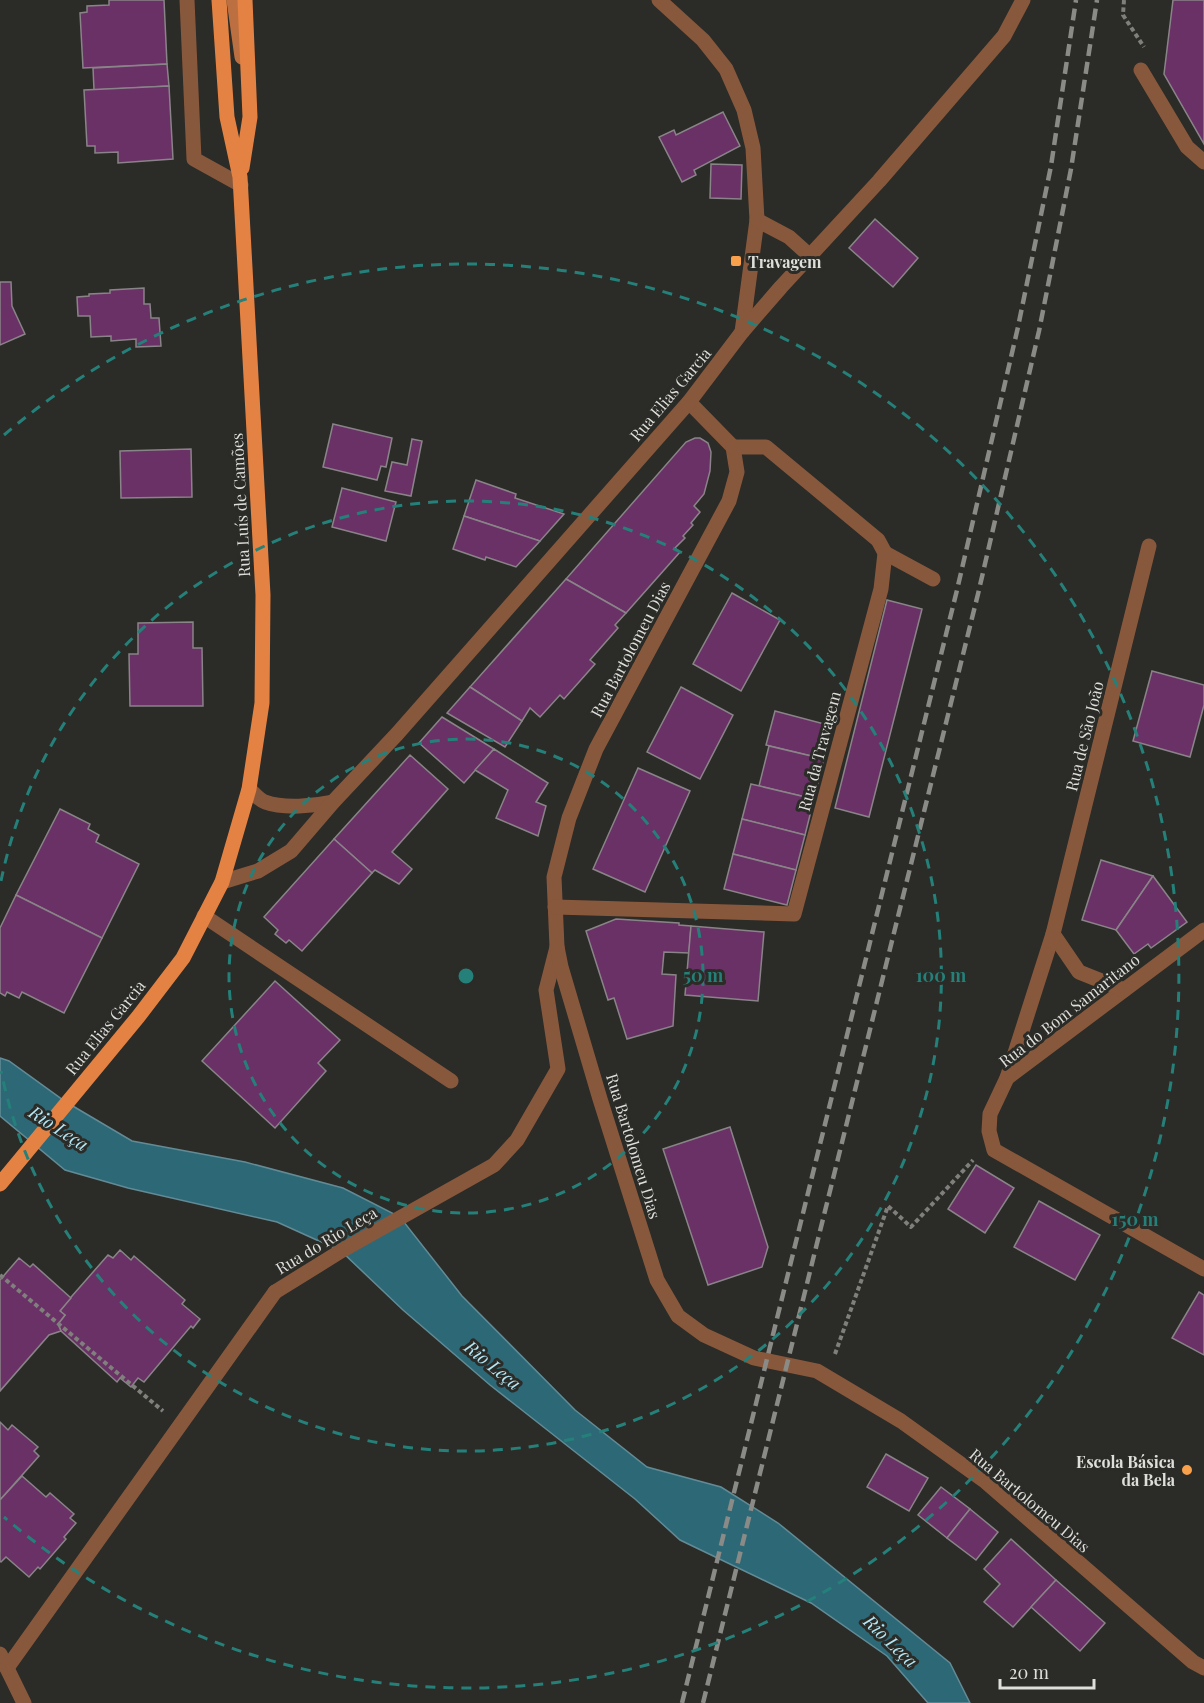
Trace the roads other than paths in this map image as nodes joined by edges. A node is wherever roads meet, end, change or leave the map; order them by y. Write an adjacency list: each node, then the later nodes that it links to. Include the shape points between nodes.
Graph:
1 (187, 0): 10 (street, via 194,159)
2 (219, 0): 10 (main road, Rua Luís de Camões, via 227,117)
3 (234, 0): 8 (street)
4 (245, 0): 8 (main road, Rua Luís de Camões)
5 (659, 0): 11 (street, via 703,40 726,69 744,110 753,148)
6 (1023, 0): 12 (street, Rua Elias Garcia, via 1004,36 879,181)
7 (1141, 70): 9 (street, via 1187,147)
8 (250, 117): 10 (main road, Rua Luís de Camões)
9 (1204, 162)
10 (241, 181): 19 (main road, Rua Luís de Camões, via 263,595 262,703)
11 (757, 220): 12 (street, via 789,237); 13 (street)
12 (809, 255): 13 (street, Rua Elias Garcia)
13 (742, 332): 14 (street, Rua Elias Garcia)
14 (689, 402): 15 (street); 20 (street, Rua Elias Garcia, via 398,734)
15 (733, 447): 17 (street, via 766,447 878,540); 23 (street, Rua Bartolomeu Dias, via 737,472 729,501 596,749 569,818 554,877)
16 (1149, 546): 26 (street, Rua de São João)
17 (885, 553): 18 (street); 23 (street, Rua da Travagem, via 881,589 794,914)
18 (933, 579)
19 (249, 789): 20 (street, via 264,801 289,806); 21 (main road, Rua Luís de Camões)
20 (333, 802): 22 (street, Rua Elias Garcia, via 291,850 258,871)
21 (237, 830): 22 (main road, Rua Elias Garcia)
22 (222, 882): 24 (main road, Rua Elias Garcia)
23 (555, 908): 27 (street, Rua Bartolomeu Dias)
24 (204, 916): 30 (street); 31 (main road, Rua Elias Garcia, via 183,958)
25 (1204, 930): 28 (street, Rua do Bom Samaritano)
26 (1053, 934): 28 (street, via 1079,972); 29 (street, Rua de São João)
27 (557, 947): 33 (street, Rua do Rio Leça, via 546,990 558,1069 517,1140 494,1165 275,1292 180,1426); 34 (street, Rua Bartolomeu Dias, via 657,1280 678,1316 704,1335 754,1358 817,1371 901,1421 986,1482)
28 (1124, 990): 29 (street, Rua do Bom Samaritano)
29 (1007, 1078): 32 (street, Rua do Bom Samaritano, via 990,1114 994,1150)
30 (451, 1081)
31 (0, 1184)
32 (1204, 1269)
33 (3, 1661): 35 (street)
34 (1204, 1668)
35 (24, 1703)

